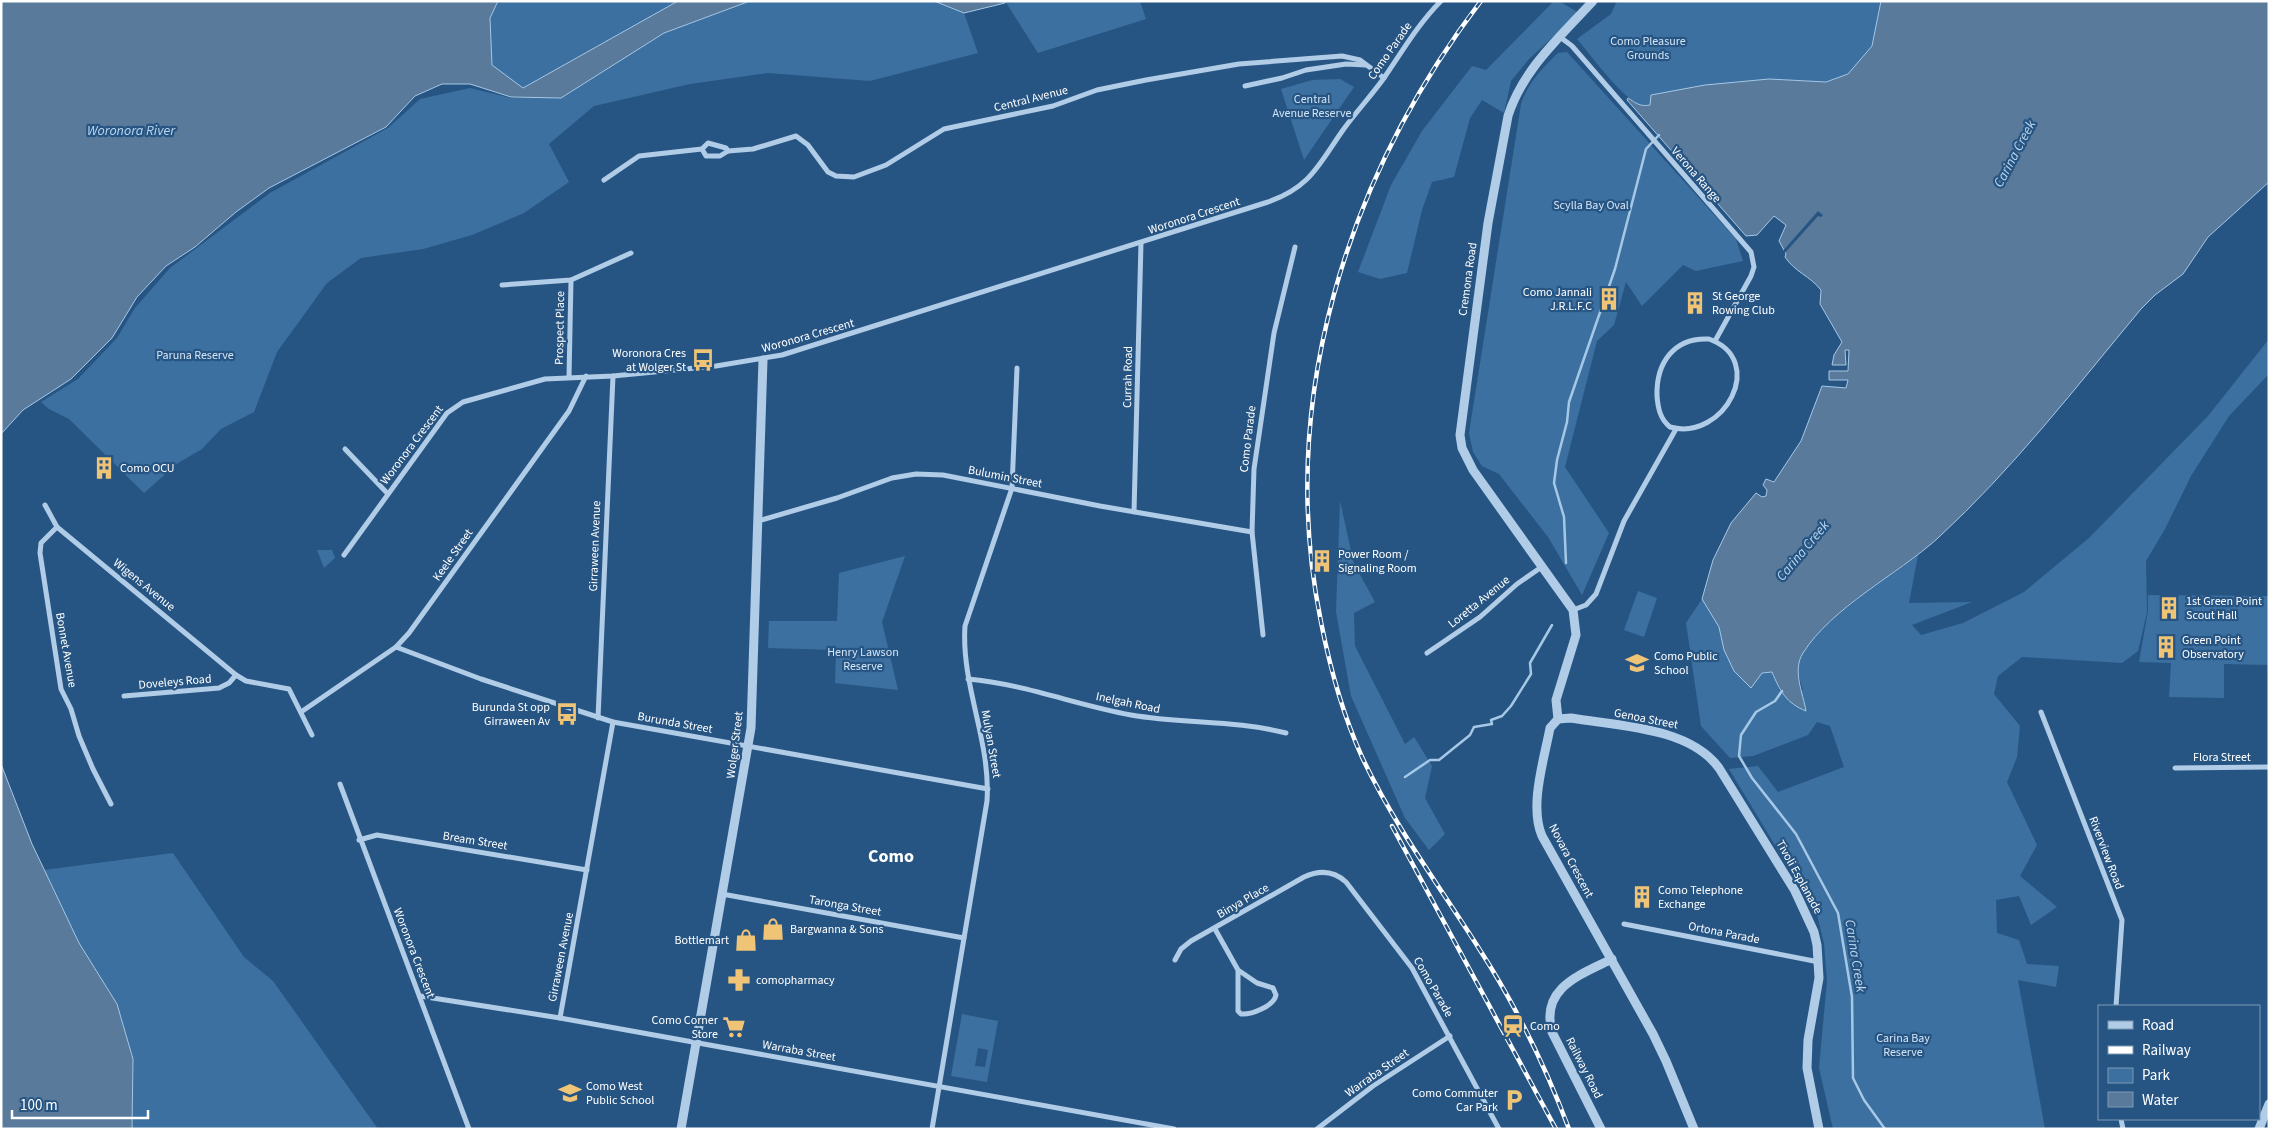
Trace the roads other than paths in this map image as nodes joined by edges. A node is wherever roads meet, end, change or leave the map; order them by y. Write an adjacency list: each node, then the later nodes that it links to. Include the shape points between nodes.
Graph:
1 (1441, 1): 5 (street, Como Parade, via 1422,22)
2 (1593, 1): 3 (street, Cremona Road)
3 (1560, 37): 16 (street, Verona Range, via 1572,46 1753,257 1751,276); 32 (street, Cremona Road, via 1521,85 1508,116 1488,223 1460,425 1462,448 1467,460)
4 (1367, 65): 5 (street, Central Avenue); 6 (street, via 1346,64 1306,70); 8 (street, Central Avenue, via 1342,56 1291,58 1122,84 1053,106 944,129 886,165 854,176 836,176 828,172 808,145 796,136 753,149)
5 (1384, 78): 10 (street, Como Parade, via 1344,128 1317,170)
6 (1245, 86)
7 (702, 149): 8 (street, Central Avenue, via 708,143); 8 (street, Central Avenue, via 706,156 712,157); 9 (street, Central Avenue, via 639,156)
8 (728, 151)
9 (604, 180)
10 (1303, 184): 11 (street, Woronora Crescent, via 1280,198)
11 (1141, 243): 17 (street, Woronora Crescent); 27 (street, Currah Road)
12 (1296, 247): 30 (street, Como Parade, via 1274,333 1257,438)
13 (631, 253): 14 (street, Prospect Place)
14 (571, 280): 15 (street, Prospect Place); 21 (street, Prospect Place)
15 (502, 285)
16 (1715, 341): 22 (street, via 1727,350 1735,364 1737,380 1733,397 1716,418); 22 (street, via 1700,339 1685,343 1670,352 1660,368 1658,408 1665,423)
17 (763, 360): 20 (street, Woronora Crescent); 28 (street, Wolger Street)
18 (1016, 368): 24 (street, Mulyan Street)
19 (586, 376): 20 (street, Woronora Crescent); 21 (street, Woronora Crescent); 35 (street, Keele Street, via 569,411 433,601)
20 (613, 376): 42 (street, Girraween Avenue)
21 (569, 377): 25 (street, Woronora Crescent, via 526,383 452,408)
22 (1676, 429): 33 (street, via 1624,521 1592,600)
23 (346, 448): 25 (street)
24 (1012, 488): 27 (street, Bulumin Street); 28 (street, Bulumin Street, via 944,475 916,474 892,478); 38 (street, Mulyan Street, via 965,626 963,648)
25 (388, 494): 31 (street, Woronora Crescent)
26 (45, 505): 29 (street, Wigens Avenue)
27 (1134, 512): 30 (street, Bulumin Street)
28 (758, 521): 47 (street, Wolger Street)
29 (57, 527): 37 (street, Wigens Avenue); 53 (street, Bonnet Avenue, via 41,543 40,553 58,679 79,736)
30 (1252, 532): 34 (street, Como Parade)
31 (344, 555)
32 (1542, 566): 33 (street, Novara Crescent); 36 (street, Loretta Avenue, via 1480,617)
33 (1573, 610): 43 (street, Novara Crescent, via 1576,635 1556,700)
34 (1263, 635)
35 (396, 647): 40 (street, Keele Street); 42 (street, Burunda Street)
36 (1427, 653)
37 (236, 675): 39 (street, Doveleys Road, via 219,688); 40 (street, via 255,684 288,689)
38 (968, 679): 45 (street, Inelgah Road, via 1001,682 1144,717 1176,722 1241,724); 52 (street, Mulyan Street)
39 (124, 696)
40 (301, 712): 46 (street)
41 (2041, 712): 66 (street, Riverview Road, via 2122,920)
42 (598, 718): 44 (street, Burunda Street)
43 (1558, 718): 49 (street, Genoa Street, via 1682,739 1704,752); 61 (street, Novara Crescent, via 1550,728 1536,820)
44 (613, 722): 47 (street, Burunda Street); 55 (street, Girraween Avenue)
45 (1286, 733)
46 (312, 735)
47 (748, 746): 52 (street, Burunda Street); 57 (street, Wolger Street)
48 (2269, 767): 50 (street, Flora Street)
49 (1719, 768): 63 (street, Tivoli Esplanade, via 1802,905 1814,932)
50 (2175, 768)
51 (340, 784): 54 (street, Woronora Crescent)
52 (988, 789): 60 (street, Mulyan Street, via 984,830)
53 (111, 804)
54 (359, 840): 55 (street, Bream Street, via 377,835); 65 (street, Woronora Crescent)
55 (588, 870): 67 (street, Girraween Avenue)
56 (1329, 872): 59 (street, Binya Place, via 1316,872 1304,877); 68 (street, Como Parade, via 1346,882 1399,949)
57 (722, 894): 60 (street, Taronga Street); 69 (street, Wolger Street)
58 (1624, 924): 63 (street, Ortona Parade)
59 (1215, 929): 62 (street, Binya Place, via 1185,945); 64 (street)
60 (964, 938): 70 (street, Mulyan Street)
61 (1612, 959): 78 (street, Railway Road, via 1561,988 1549,1015 1552,1032); 79 (street, Novara Crescent, via 1666,1061)
62 (1176, 960)
63 (1819, 962): 80 (street, Tivoli Esplanade, via 1818,991 1807,1057 1808,1081)
64 (1238, 970): 64 (street, via 1256,983 1273,988 1276,995 1273,1002 1241,1014 1238,1011)
65 (420, 996): 67 (street, Warraba Street); 72 (street, Woronora Crescent)
66 (2116, 1005)
67 (560, 1018): 69 (street, Warraba Street)
68 (1450, 1036): 76 (street, Warraba Street, via 1373,1086); 77 (street, Como Parade)
69 (696, 1042): 70 (street, Warraba Street); 73 (street, Wolger Street)
70 (939, 1087): 74 (street, Mulyan Street); 75 (street, Warraba Street)
71 (2269, 1104): 81 (street)
72 (469, 1129)
73 (681, 1129)
74 (932, 1129)
75 (1174, 1129)
76 (1317, 1129)
77 (1499, 1129)
78 (1602, 1129)
79 (1694, 1129)
80 (1819, 1129)
81 (2259, 1129)

